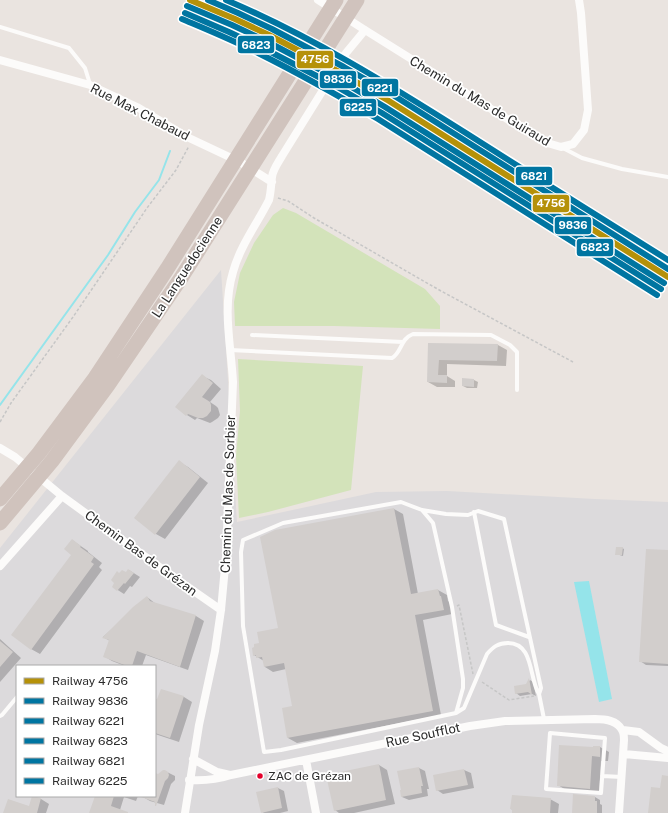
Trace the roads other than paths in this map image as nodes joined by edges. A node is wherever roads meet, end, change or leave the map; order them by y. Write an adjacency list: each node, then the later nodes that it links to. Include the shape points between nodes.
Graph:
1 (318, 0): 6 (street, Chemin du Mas de Guiraud)
2 (336, 0): 18 (highway, La Languedocienne, via 167,269 95,378)
3 (578, 0): 9 (street, Chemin du Mas de Guiraud, via 588,110 584,130 573,144)
4 (355, 4): 21 (highway, La Languedocienne, via 181,278 108,385 52,461)
5 (0, 27): 8 (lane, via 69,48 85,68)
6 (365, 30): 9 (street, Chemin du Mas de Guiraud, via 544,142); 11 (street, Chemin du Mas de Sorbier, via 346,52 282,156 273,171)
7 (0, 60): 8 (street, Rue Max Chabaud)
8 (90, 85): 11 (street, Rue Max Chabaud, via 137,107)
9 (561, 148): 10 (lane, via 582,158 622,169)
10 (668, 177)
11 (272, 182): 14 (street, Chemin du Mas de Sorbier, via 266,205 233,271 227,309)
12 (252, 335): 13 (lane)
13 (403, 342): 14 (lane, via 398,353 392,358); 15 (lane, via 413,334 491,335 517,352)
14 (230, 350): 23 (street, Chemin du Mas de Sorbier, via 233,382 232,420 227,549)
15 (517, 390)
16 (0, 448): 17 (street, Chemin Bas de Grézan, via 15,457)
17 (62, 496): 22 (street); 23 (street, Chemin Bas de Grézan)
18 (0, 500)
19 (422, 510): 20 (lane, via 468,515); 27 (lane, via 432,523 452,607 463,680); 27 (lane, via 401,502 283,523 243,540 243,626 264,752)
20 (474, 512): 24 (lane, via 496,625); 24 (lane, via 504,519)
21 (0, 522)
22 (0, 566)
23 (221, 610): 33 (street, Chemin du Mas de Sorbier)
24 (529, 637): 25 (lane)
25 (540, 694): 27 (lane, via 536,690 532,668 524,650 509,643 499,644 487,654 464,708); 29 (lane)
26 (16, 698): 28 (lane)
27 (456, 713)
28 (0, 716)
29 (544, 720): 30 (street, Rue Soufflot, via 595,718 608,720); 35 (street, Rue Soufflot, via 505,721 470,726)
30 (620, 727): 31 (street, Rue Soufflot, via 639,732); 32 (street, via 624,740)
31 (668, 751)
32 (624, 754): 34 (street); 38 (street)
33 (193, 758): 36 (street, Rue Soufflot, via 217,772); 39 (street, Chemin du Mas de Sorbier)
34 (668, 758)
35 (306, 760): 36 (street, Rue Soufflot); 41 (street)
36 (231, 775): 39 (street, Rue Soufflot, via 217,780)
37 (602, 776): 37 (lane, via 605,738 550,733 546,789 601,793); 38 (lane)
38 (622, 777): 42 (street)
39 (189, 780): 40 (street, Chemin du Mas de Sorbier)
40 (185, 813)
41 (316, 813)
42 (619, 813)

